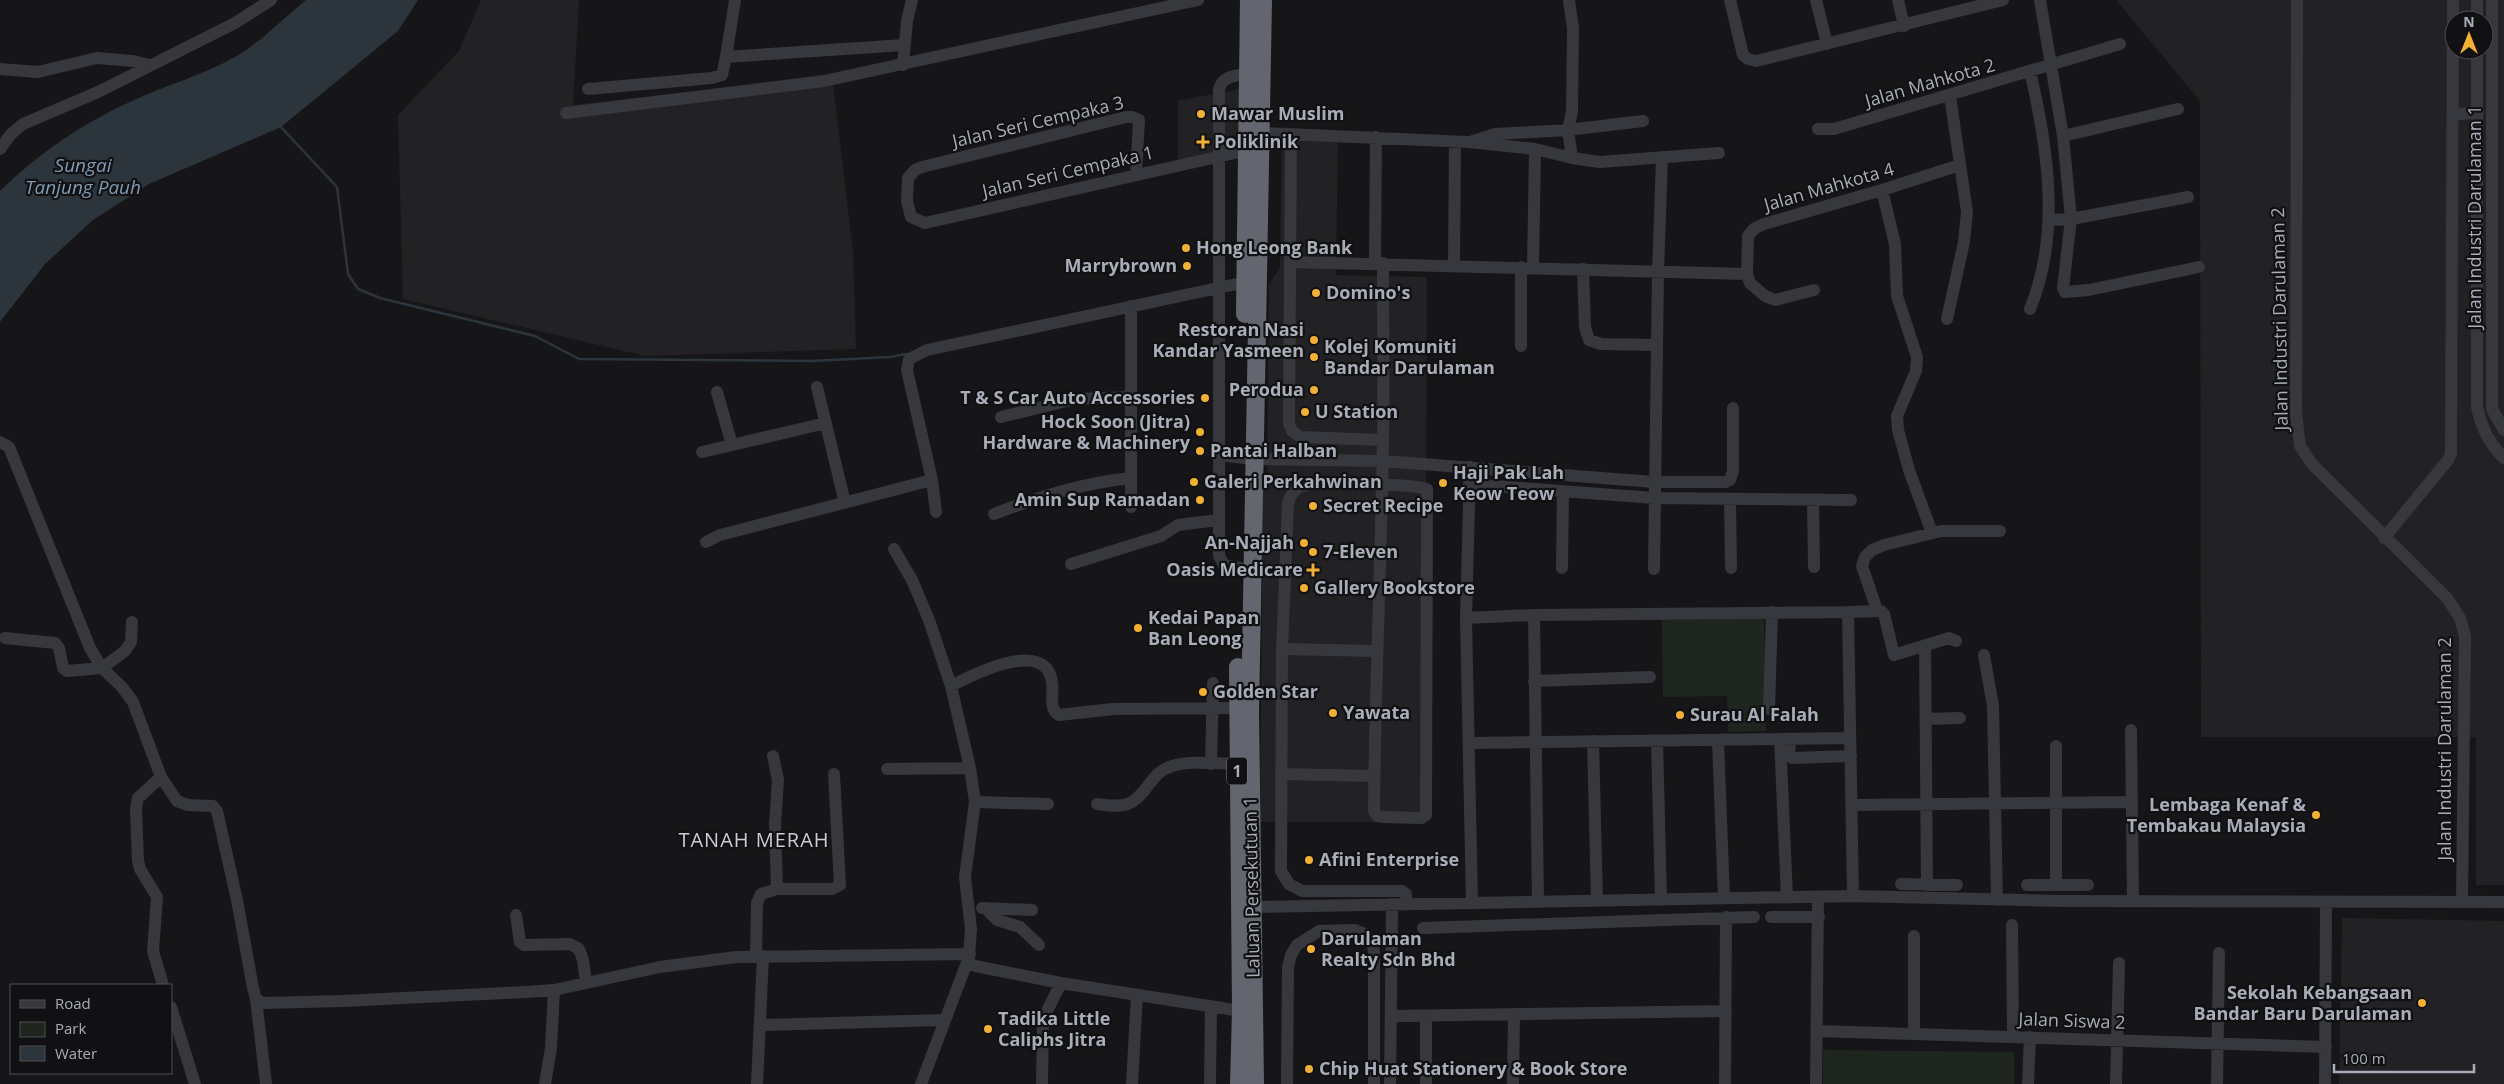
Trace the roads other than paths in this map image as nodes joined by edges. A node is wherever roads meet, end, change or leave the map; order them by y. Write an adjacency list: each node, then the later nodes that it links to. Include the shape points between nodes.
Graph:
1 (270, 0): 24 (street, via 235,23)
2 (735, 0): 21 (street)
3 (912, 0): 20 (street)
4 (1198, 0): 25 (street)
5 (1250, 0): 28 (highway, Laluan Persekutuan 1 / 1)
6 (1263, 0): 38 (highway, Laluan Persekutuan 1 / 1)
7 (1730, 0): 18 (street, via 1743,55 1748,59)
8 (1816, 0): 18 (street)
9 (1898, 0): 17 (street)
10 (2002, 0): 16 (street)
11 (2040, 0): 23 (street)
12 (2297, 0): 106 (street, Jalan Industri Darulaman 2, via 2296,413 2300,446 2312,464)
13 (2453, 0): 34 (street)
14 (2492, 0): 79 (street, Jalan Industri Darulaman 1, via 2492,409)
15 (1569, 1): 37 (street, via 1573,28 1572,111)
16 (1986, 2): 17 (street)
17 (1904, 26): 18 (street)
18 (1827, 44)
19 (2120, 44): 23 (street, Jalan Mahkota 2)
20 (904, 45): 21 (street); 25 (street)
21 (726, 58): 29 (street, via 722,75 712,78)
22 (2477, 60): 32 (street, Jalan Industri Darulaman 1)
23 (2051, 64): 27 (street, Jalan Mahkota 2); 40 (street)
24 (149, 65): 26 (street, via 97,58 38,72); 43 (street, via 75,104 23,124)
25 (903, 65): 33 (street, via 824,81)
26 (0, 69)
27 (2030, 71): 30 (street, Jalan Mahkota 2); 55 (street, via 2042,140)
28 (1248, 74): 45 (highway, Laluan Persekutuan 1 / 1); 47 (street, via 1228,76 1220,84)
29 (588, 89)
30 (1950, 96): 36 (street, Jalan Mahkota 2, via 1834,129); 50 (street)
31 (2178, 109): 40 (street)
32 (2478, 112): 34 (street); 85 (street, Jalan Industri Darulaman 1, via 2477,407 2488,440)
33 (566, 113)
34 (2453, 115): 106 (street, via 2450,458)
35 (1642, 121): 37 (street)
36 (1818, 129)
37 (1568, 130): 42 (street, via 1495,134); 49 (street)
38 (1262, 133): 39 (street); 86 (highway, Laluan Persekutuan 1 / 1)
39 (1291, 134): 41 (street); 57 (street)
40 (2063, 136): 54 (street)
41 (1376, 137): 42 (street); 58 (street)
42 (1462, 142): 44 (street); 59 (street)
43 (0, 149)
44 (1535, 149): 49 (street); 60 (street)
45 (1248, 150): 47 (street, Jalan Seri Cempaka 1); 65 (highway, Laluan Persekutuan 1 / 1)
46 (1719, 153): 48 (street)
47 (1219, 156): 51 (street, Jalan Seri Cempaka 1); 66 (street)
48 (1662, 157): 49 (street, via 1600,162); 63 (street)
49 (1572, 158)
50 (1960, 165): 52 (street, Jalan Mahkota 4); 70 (street, via 1967,212 1966,228)
51 (1136, 174): 56 (street, Jalan Seri Cempaka 1); 56 (street, Jalan Seri Cempaka 3, via 1140,125 1139,120 1132,117 915,170 908,178 907,201 911,217)
52 (1882, 190): 64 (street, Jalan Mahkota 4, via 1755,228 1748,236); 105 (street, via 1895,244 1897,296 1917,357 1916,371 1899,409 1898,430 1911,478)
53 (2188, 197): 54 (street)
54 (2071, 219): 55 (street); 61 (street, via 2065,292)
55 (2050, 220): 69 (street, via 2041,280)
56 (925, 223)
57 (1290, 262): 58 (street); 80 (street, via 1289,423 1292,431 1300,438)
58 (1379, 263): 59 (street); 80 (street)
59 (1454, 265): 60 (street)
60 (1527, 267): 62 (street); 72 (street)
61 (2199, 267)
62 (1583, 269): 63 (street); 71 (street, via 1584,327 1590,340 1601,344)
63 (1658, 272): 64 (street); 71 (street)
64 (1747, 274): 67 (street, via 1756,290 1775,300)
65 (1246, 282): 66 (street); 86 (highway, Laluan Persekutuan 1 / 1)
66 (1220, 288): 68 (street); 84 (street)
67 (1814, 290)
68 (1131, 306): 75 (street); 90 (street, via 945,346 918,353 909,360 907,370)
69 (2030, 309)
70 (1947, 319)
71 (1657, 345): 91 (street)
72 (1520, 346)
73 (817, 387): 78 (street)
74 (717, 392): 82 (street)
75 (1131, 397): 77 (street, via 1075,400); 89 (street)
76 (1733, 408): 91 (street, via 1733,471 1730,480)
77 (1001, 417)
78 (826, 423): 82 (street); 99 (street)
79 (2504, 430)
80 (1383, 440): 87 (street)
81 (0, 442): 127 (street, via 8,447 90,648)
82 (732, 445): 83 (street)
83 (702, 452)
84 (1220, 455): 86 (street); 103 (street)
85 (2504, 458)
86 (1247, 459): 87 (street); 111 (highway, Laluan Persekutuan 1 / 1); 188 (highway, Laluan Persekutuan 1 / 1)
87 (1382, 461): 88 (street); 93 (street)
88 (1470, 466): 91 (street); 92 (street)
89 (1131, 478): 100 (street); 102 (street, via 1062,490)
90 (932, 480): 99 (street); 101 (street)
91 (1654, 482): 95 (street)
92 (1469, 484): 94 (street); 119 (street)
93 (1382, 486): 124 (street, via 1309,484 1290,496); 125 (street); 154 (street, via 1427,489 1426,815 1420,818 1377,816 1374,812)
94 (1563, 491): 95 (street); 112 (street)
95 (1654, 498): 96 (street); 114 (street)
96 (1730, 500): 97 (street); 113 (street)
97 (1813, 500): 98 (street); 110 (street)
98 (1851, 500)
99 (845, 503): 107 (street, via 720,535)
100 (1130, 508)
101 (936, 512)
102 (994, 514)
103 (1218, 520): 109 (street, via 1178,525 1161,536); 111 (street, via 1220,560 1227,566)
104 (2000, 531): 105 (street)
105 (1932, 533): 115 (street, via 1884,545 1865,557 1862,566 1864,577)
106 (2384, 538): 182 (street, Jalan Industri Darulaman 2, via 2447,598 2460,618 2465,636)
107 (706, 542)
108 (894, 549): 131 (street, via 929,620)
109 (1070, 564)
110 (1814, 567)
111 (1240, 568): 133 (highway, Laluan Persekutuan 1 / 1)
112 (1562, 568)
113 (1731, 568)
114 (1654, 569)
115 (1878, 610): 117 (street); 123 (street, via 1884,614 1894,655)
116 (1772, 612): 117 (street); 118 (street); 134 (street)
117 (1848, 612): 138 (street)
118 (1534, 615): 119 (street); 129 (street)
119 (1466, 618): 144 (street)
120 (132, 622): 127 (street, via 129,647)
121 (6, 638): 127 (street, via 55,643 59,648 62,668 67,671)
122 (1956, 641): 123 (street, via 1949,638)
123 (1925, 645): 136 (street)
124 (1282, 649): 125 (street); 153 (street)
125 (1376, 651): 154 (street)
126 (1984, 656): 162 (street, via 1993,706)
127 (102, 668): 155 (street, via 133,702)
128 (1650, 677): 129 (street)
129 (1534, 681): 142 (street)
130 (1213, 683): 132 (street)
131 (951, 686): 132 (street, via 995,666 1029,661 1045,666 1050,674 1053,708 1059,715 1113,709); 151 (street)
132 (1212, 708): 133 (street); 148 (street)
133 (1238, 708): 149 (highway, Laluan Persekutuan 1 / 1)
134 (1769, 709)
135 (1960, 718): 136 (street)
136 (1926, 719): 161 (street)
137 (2130, 730): 157 (street)
138 (1850, 738): 139 (street); 147 (street)
139 (1785, 739): 141 (street); 147 (street, via 1792,758); 173 (street)
140 (1657, 740): 141 (street); 143 (street); 176 (street)
141 (1718, 740): 175 (street)
142 (1535, 742): 143 (street); 144 (street); 180 (street)
143 (1593, 742): 178 (street)
144 (1469, 743): 184 (street)
145 (2056, 746): 158 (street)
146 (774, 756): 170 (street, via 778,780 775,824)
147 (1851, 756): 163 (street)
148 (1211, 764): 149 (street); 160 (street, via 1175,765 1161,771 1136,802 1122,806)
149 (1237, 764): 213 (highway, Laluan Persekutuan 1 / 1)
150 (887, 768): 151 (street)
151 (970, 768): 156 (street)
152 (834, 774): 170 (street, via 840,885 832,889)
153 (1281, 774): 154 (street); 171 (street, via 1281,875 1294,888)
154 (1374, 776)
155 (161, 777): 207 (street, via 140,794 136,809 138,861 157,901 153,951); 210 (street, via 177,801 213,806 217,811)
156 (975, 802): 159 (street); 189 (street, via 965,877)
157 (2132, 802): 158 (street); 179 (street)
158 (2056, 803): 162 (street); 168 (street)
159 (1048, 804)
160 (1097, 804)
161 (1927, 804): 162 (street); 163 (street); 165 (street)
162 (1994, 804): 177 (street)
163 (1851, 805): 172 (street)
164 (1901, 884): 165 (street)
165 (1927, 885): 166 (street)
166 (1957, 885)
167 (2027, 885): 168 (street)
168 (2056, 885): 169 (street)
169 (2088, 885)
170 (777, 889): 202 (street, via 761,894 757,903)
171 (1317, 891): 186 (street, via 1402,891 1406,894); 187 (street)
172 (1853, 896): 174 (street); 177 (street)
173 (1787, 897): 174 (street); 175 (street)
174 (1818, 897): 196 (street)
175 (1724, 898): 176 (street)
176 (1661, 900): 178 (street)
177 (1997, 900): 179 (street)
178 (1597, 901): 180 (street)
179 (2133, 901): 181 (street)
180 (1538, 902): 184 (street)
181 (2326, 902): 182 (street); 226 (street)
182 (2462, 902): 183 (street)
183 (2504, 902)
184 (1472, 903): 186 (street)
185 (1392, 904): 186 (street); 187 (street); 216 (street)
186 (1407, 904)
187 (1317, 906): 188 (street)
188 (1253, 907): 236 (highway, Laluan Persekutuan 1 / 1)
189 (968, 908): 190 (street); 203 (street, via 971,930)
190 (985, 908): 191 (street); 200 (street, via 997,920 1020,927)
191 (1032, 910)
192 (516, 915): 205 (street, via 520,942 524,945 570,944 579,949)
193 (1726, 917): 194 (street); 198 (street); 214 (street)
194 (1754, 917)
195 (1771, 917): 196 (street)
196 (1819, 917): 220 (street)
197 (2012, 925): 222 (street)
198 (1424, 928)
199 (1914, 936): 221 (street)
200 (1039, 945)
201 (2219, 953): 225 (street)
202 (760, 956): 203 (street); 205 (street, via 660,968); 219 (street)
203 (969, 958): 206 (street, via 975,966); 218 (street)
204 (2119, 963): 224 (street)
205 (586, 982): 208 (street)
206 (1061, 983): 209 (street); 232 (street, via 1043,1019)
207 (163, 984)
208 (554, 990): 210 (street, via 342,1002 262,1003); 229 (street, via 551,1048)
209 (1136, 995): 211 (street); 233 (street)
210 (256, 999): 228 (street)
211 (1211, 1008): 213 (street); 234 (street)
212 (172, 1010): 227 (street)
213 (1241, 1011): 235 (highway, Laluan Persekutuan 1 / 1)
214 (1726, 1011): 215 (street); 242 (street)
215 (1514, 1014): 217 (street); 241 (street)
216 (1391, 1016): 217 (street); 239 (street)
217 (1426, 1016): 240 (street)
218 (944, 1020): 219 (street); 231 (street)
219 (760, 1025): 230 (street)
220 (1817, 1030): 221 (street, Jalan Siswa 2); 243 (street)
221 (1914, 1034): 222 (street, Jalan Siswa 2)
222 (2013, 1037): 223 (street, Jalan Siswa 2)
223 (2030, 1038): 224 (street, Jalan Siswa 2); 244 (street)
224 (2117, 1040): 225 (street, Jalan Siswa 2); 245 (street)
225 (2218, 1043): 226 (street, Jalan Siswa 2); 246 (street)
226 (2326, 1047): 247 (street)
227 (195, 1084)
228 (266, 1084)
229 (545, 1084)
230 (757, 1084)
231 (921, 1084)
232 (1042, 1084)
233 (1132, 1084)
234 (1210, 1084)
235 (1240, 1084)
236 (1255, 1084)
237 (1287, 1084): 238 (street, via 1288,968 1291,955 1297,945 1319,931 1355,930 1371,940 1374,951)
238 (1374, 1084)
239 (1390, 1084)
240 (1426, 1084)
241 (1513, 1084)
242 (1725, 1084)
243 (1816, 1084)
244 (2028, 1084)
245 (2116, 1084)
246 (2217, 1084)
247 (2325, 1084)

